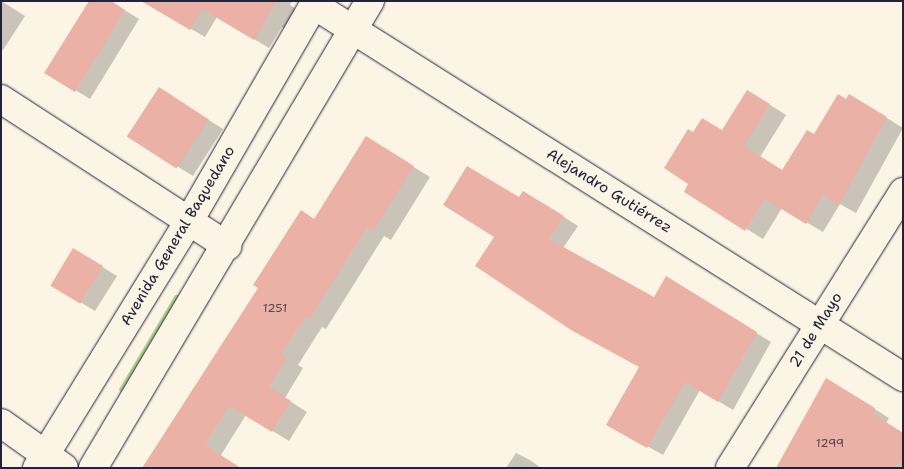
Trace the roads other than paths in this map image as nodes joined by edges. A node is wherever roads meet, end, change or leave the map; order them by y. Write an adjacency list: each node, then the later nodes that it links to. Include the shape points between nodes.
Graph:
1 (370, 1): 3 (street)
2 (315, 3): 3 (street, Alejandro Gutiérrez); 6 (street, Avenida General Baquedano)
3 (354, 30): 7 (street); 8 (street, Alejandro Gutiérrez)
4 (1, 99): 6 (street)
5 (903, 192): 8 (street, 21 de Mayo)
6 (189, 221): 7 (street); 11 (street, Avenida General Baquedano)
7 (227, 246): 12 (street)
8 (820, 324): 9 (street, Alejandro Gutiérrez); 13 (street, 21 de Mayo)
9 (903, 377)
10 (1, 423): 11 (street)
11 (49, 463)
12 (93, 468)
13 (730, 468)

